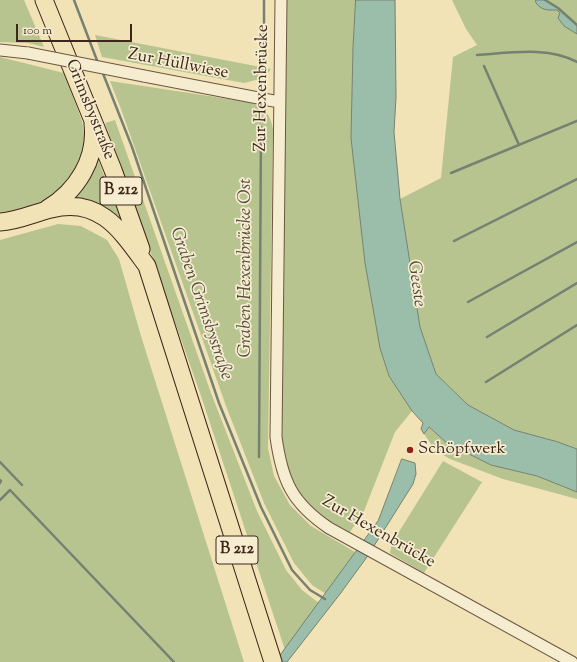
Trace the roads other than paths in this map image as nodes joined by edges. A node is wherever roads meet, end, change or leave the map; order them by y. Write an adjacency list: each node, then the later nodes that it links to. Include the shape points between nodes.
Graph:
1 (44, 0): 4 (highway, Grimsbystraße / B 212)
2 (54, 0): 4 (highway)
3 (281, 0): 6 (street, Zur Hexenbrücke)
4 (56, 26): 7 (highway, Grimsbystraße / B 212)
5 (0, 50): 6 (street, Zur Hüllwiese, bridge, via 28,53)
6 (279, 102): 12 (street, Zur Hexenbrücke, via 276,438 278,458 292,493 315,519)
7 (92, 116): 8 (highway, via 92,148 81,177 65,196); 10 (highway, Grimsbystraße / B 212)
8 (44, 211): 9 (highway); 10 (highway, via 80,208 103,216 122,232)
9 (0, 222)
10 (147, 266): 11 (highway, B 212)
11 (271, 657)
12 (572, 662)

